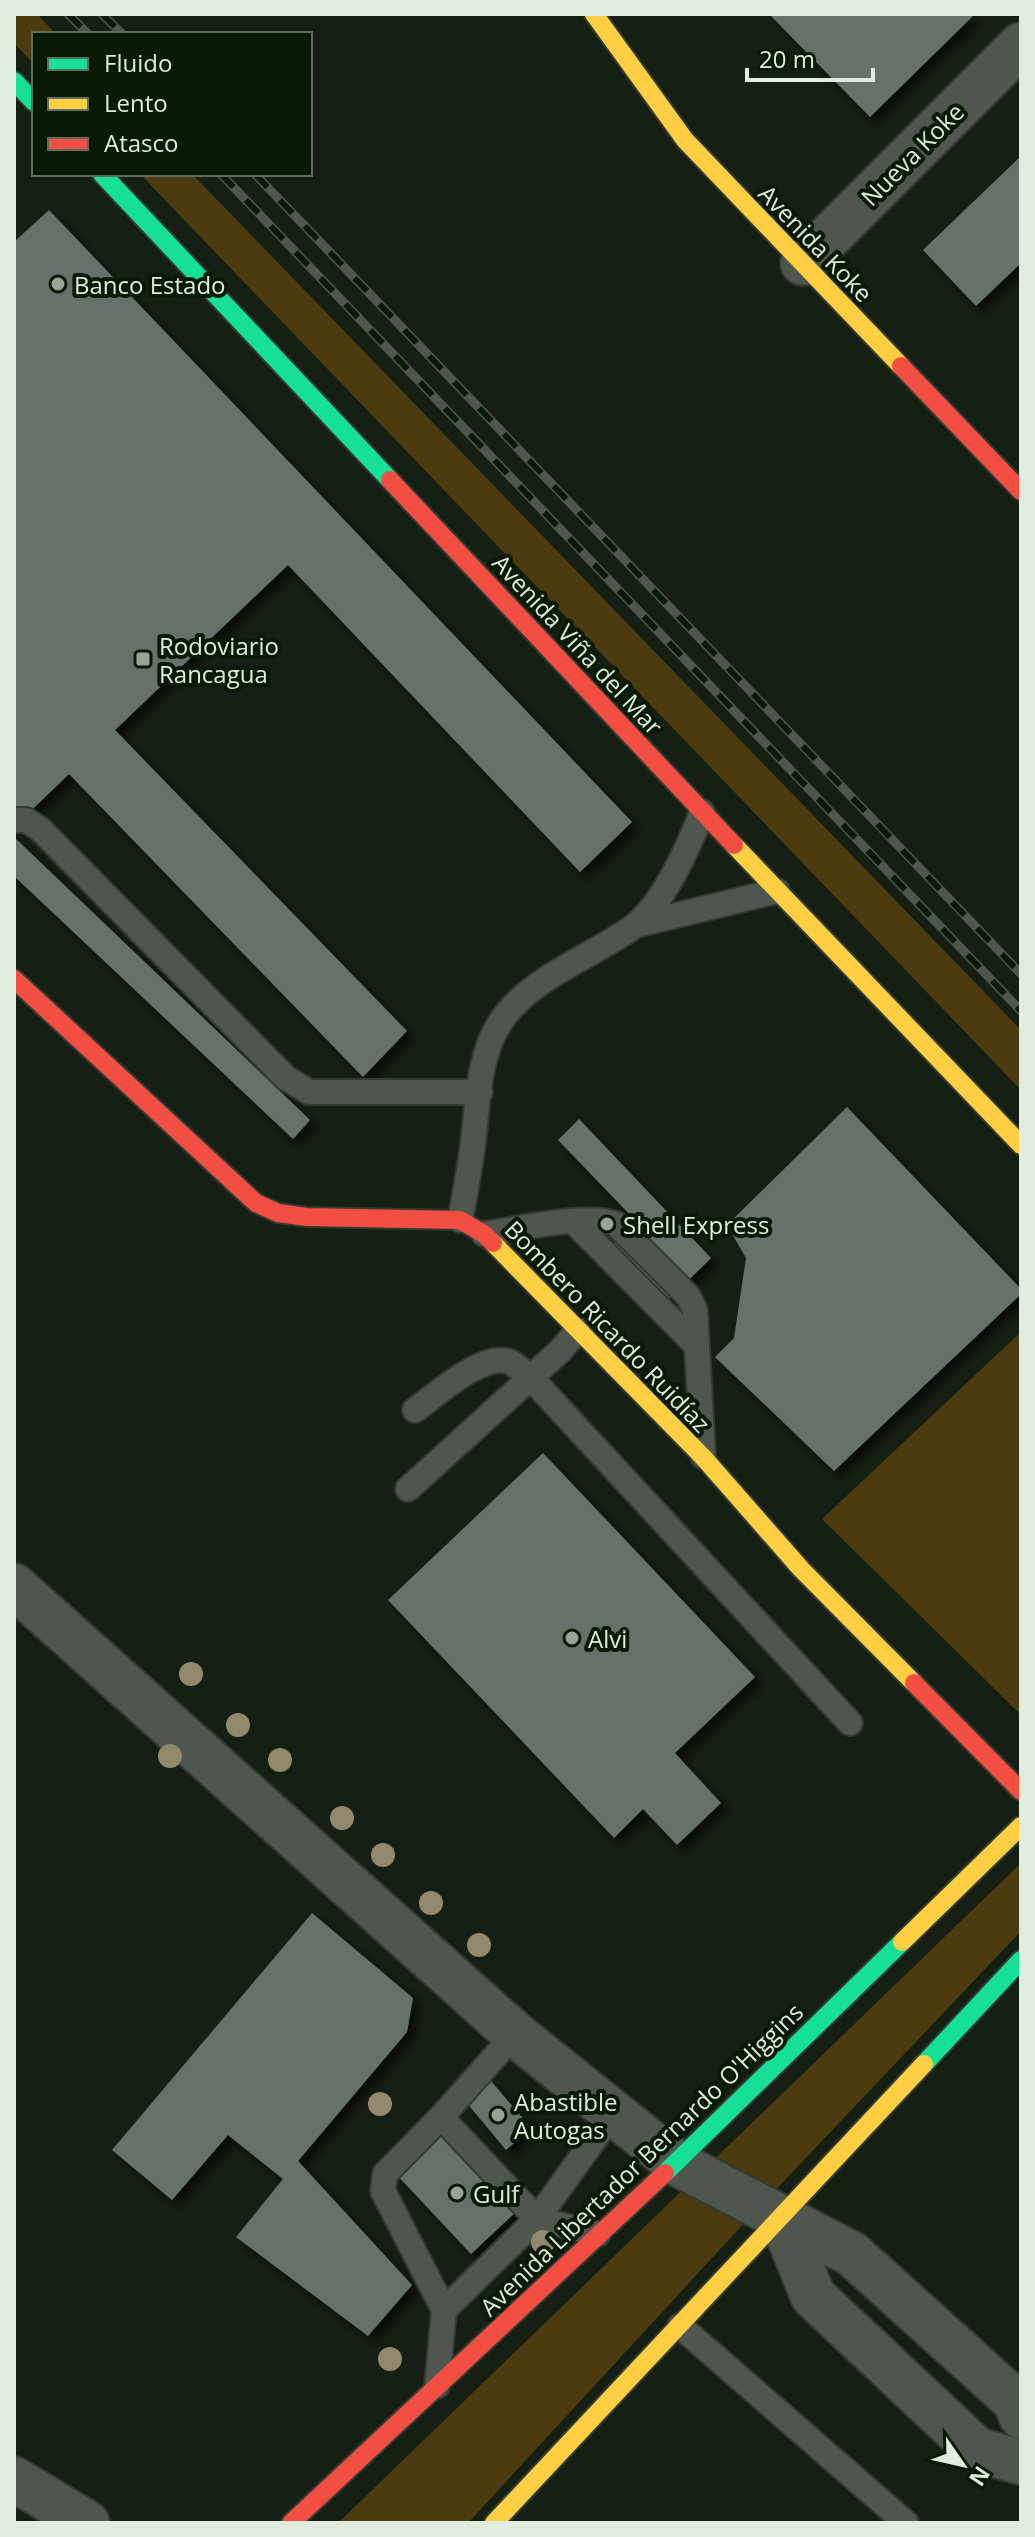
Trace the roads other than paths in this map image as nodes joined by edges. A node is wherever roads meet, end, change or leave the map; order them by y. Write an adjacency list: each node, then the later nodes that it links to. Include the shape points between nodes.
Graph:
1 (594, 14): 6 (street, Avenida Koke, via 685,140)
2 (1021, 45): 6 (street, Nueva Koke)
3 (14, 81): 4 (street)
4 (32, 100)
5 (104, 176): 8 (street, Avenida Viña del Mar)
6 (803, 263): 7 (street, Avenida Koke)
7 (1021, 491)
8 (702, 812): 10 (street, Avenida Viña del Mar); 11 (lane, via 675,872)
9 (14, 820): 13 (lane, via 40,829 286,1078 309,1092)
10 (777, 891): 11 (lane); 14 (street, Avenida Viña del Mar)
11 (636, 925): 13 (lane, via 516,1003 499,1023 485,1058)
12 (14, 979): 15 (street, Bombero Ricardo Ruidíaz, via 256,1203 307,1217)
13 (480, 1092): 15 (lane)
14 (1021, 1145)
15 (460, 1220): 16 (street, Bombero Ricardo Ruidíaz)
16 (484, 1234): 17 (street, Bombero Ricardo Ruidíaz); 20 (lane, via 574,1222 697,1346)
17 (578, 1330): 18 (lane); 20 (street, Bombero Ricardo Ruidíaz)
18 (530, 1377): 19 (lane, via 495,1359); 21 (lane); 23 (lane)
19 (415, 1410)
20 (703, 1457): 24 (street, Bombero Ricardo Ruidíaz, via 801,1569)
21 (408, 1489)
22 (14, 1586): 27 (street)
23 (850, 1723)
24 (1021, 1791)
25 (1021, 1826): 30 (street, Avenida Libertador Bernardo O'Higgins)
26 (1021, 1960): 31 (street)
27 (515, 2034): 28 (street); 29 (lane)
28 (614, 2112): 30 (street); 32 (lane)
29 (441, 2117): 32 (lane); 34 (lane, via 385,2174 383,2191)
30 (676, 2163): 31 (street); 33 (street, Avenida Libertador Bernardo O'Higgins)
31 (781, 2217): 35 (street); 37 (street, via 852,2254 1016,2402); 38 (street, via 813,2296 977,2450)
32 (537, 2219): 33 (lane); 34 (lane)
33 (598, 2234): 36 (street, Avenida Libertador Bernardo O'Higgins)
34 (444, 2310): 36 (lane)
35 (680, 2326): 42 (street); 43 (lane)
36 (437, 2388): 41 (street, Avenida Libertador Bernardo O'Higgins)
37 (1021, 2416)
38 (1021, 2462)
39 (14, 2479): 40 (street)
40 (87, 2523)
41 (291, 2523)
42 (494, 2523)
43 (906, 2523)

